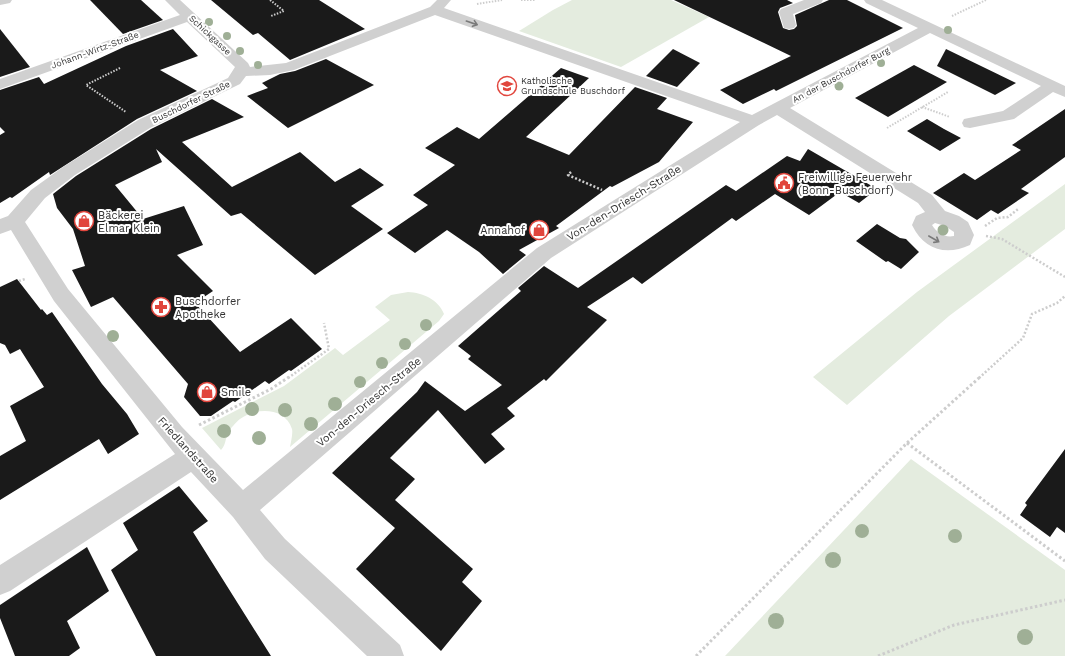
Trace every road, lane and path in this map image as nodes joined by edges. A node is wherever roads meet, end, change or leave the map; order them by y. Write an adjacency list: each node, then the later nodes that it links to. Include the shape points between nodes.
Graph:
1 (5, 0): 9 (street)
2 (172, 0): 11 (street, Schickgasse)
3 (270, 0): 12 (path, via 284,11)
4 (521, 0): 5 (path)
5 (535, 0)
6 (816, 0): 13 (street, via 786,12)
7 (871, 0): 14 (street)
8 (986, 0): 14 (path)
9 (0, 1)
10 (440, 5): 16 (street, Buschdorfer Straße, via 289,67); 22 (street, one-way to 22, via 572,58)
11 (190, 16): 16 (street, Schickgasse, via 243,66); 17 (street, Johann-Wirtz-Straße)
12 (271, 16)
13 (789, 24)
14 (929, 28): 18 (street); 20 (street, An der Buschdorfer Burg)
15 (120, 68): 24 (path, via 86,85)
16 (241, 72): 24 (street, Buschdorfer Straße, via 234,81)
17 (0, 84)
18 (1059, 89): 23 (street, via 1008,115)
19 (948, 92): 21 (path)
20 (778, 108): 22 (street, An der Buschdorfer Burg); 31 (street, via 926,199 938,216 927,218 922,225 932,239 953,244 963,240)
21 (922, 108): 23 (path); 25 (path)
22 (753, 121): 27 (street, Von-den-Driesch-Straße)
23 (970, 123)
24 (144, 124): 29 (street, Buschdorfer Straße, via 70,170 38,194)
25 (888, 128)
26 (571, 172): 27 (path, via 568,175)
27 (627, 201): 37 (street, Von-den-Driesch-Straße, via 544,253)
28 (1018, 209): 30 (path, via 1008,217 997,218)
29 (8, 224): 36 (street, Friedlandstraße, via 61,295)
30 (988, 225)
31 (964, 232): 32 (path, via 1002,239)
32 (1065, 277)
33 (1065, 296): 35 (path, via 1057,303 1032,314 1023,338)
34 (324, 324): 36 (path, via 329,350 271,389 199,426)
35 (907, 443): 38 (path); 42 (path)
36 (185, 448): 37 (street, Friedlandstraße); 39 (street)
37 (242, 508): 41 (street, Friedlandstraße, via 276,549)
38 (1065, 561)
39 (0, 580)
40 (1065, 600): 43 (path, via 954,625)
41 (389, 656)
42 (696, 656)
43 (878, 656)

